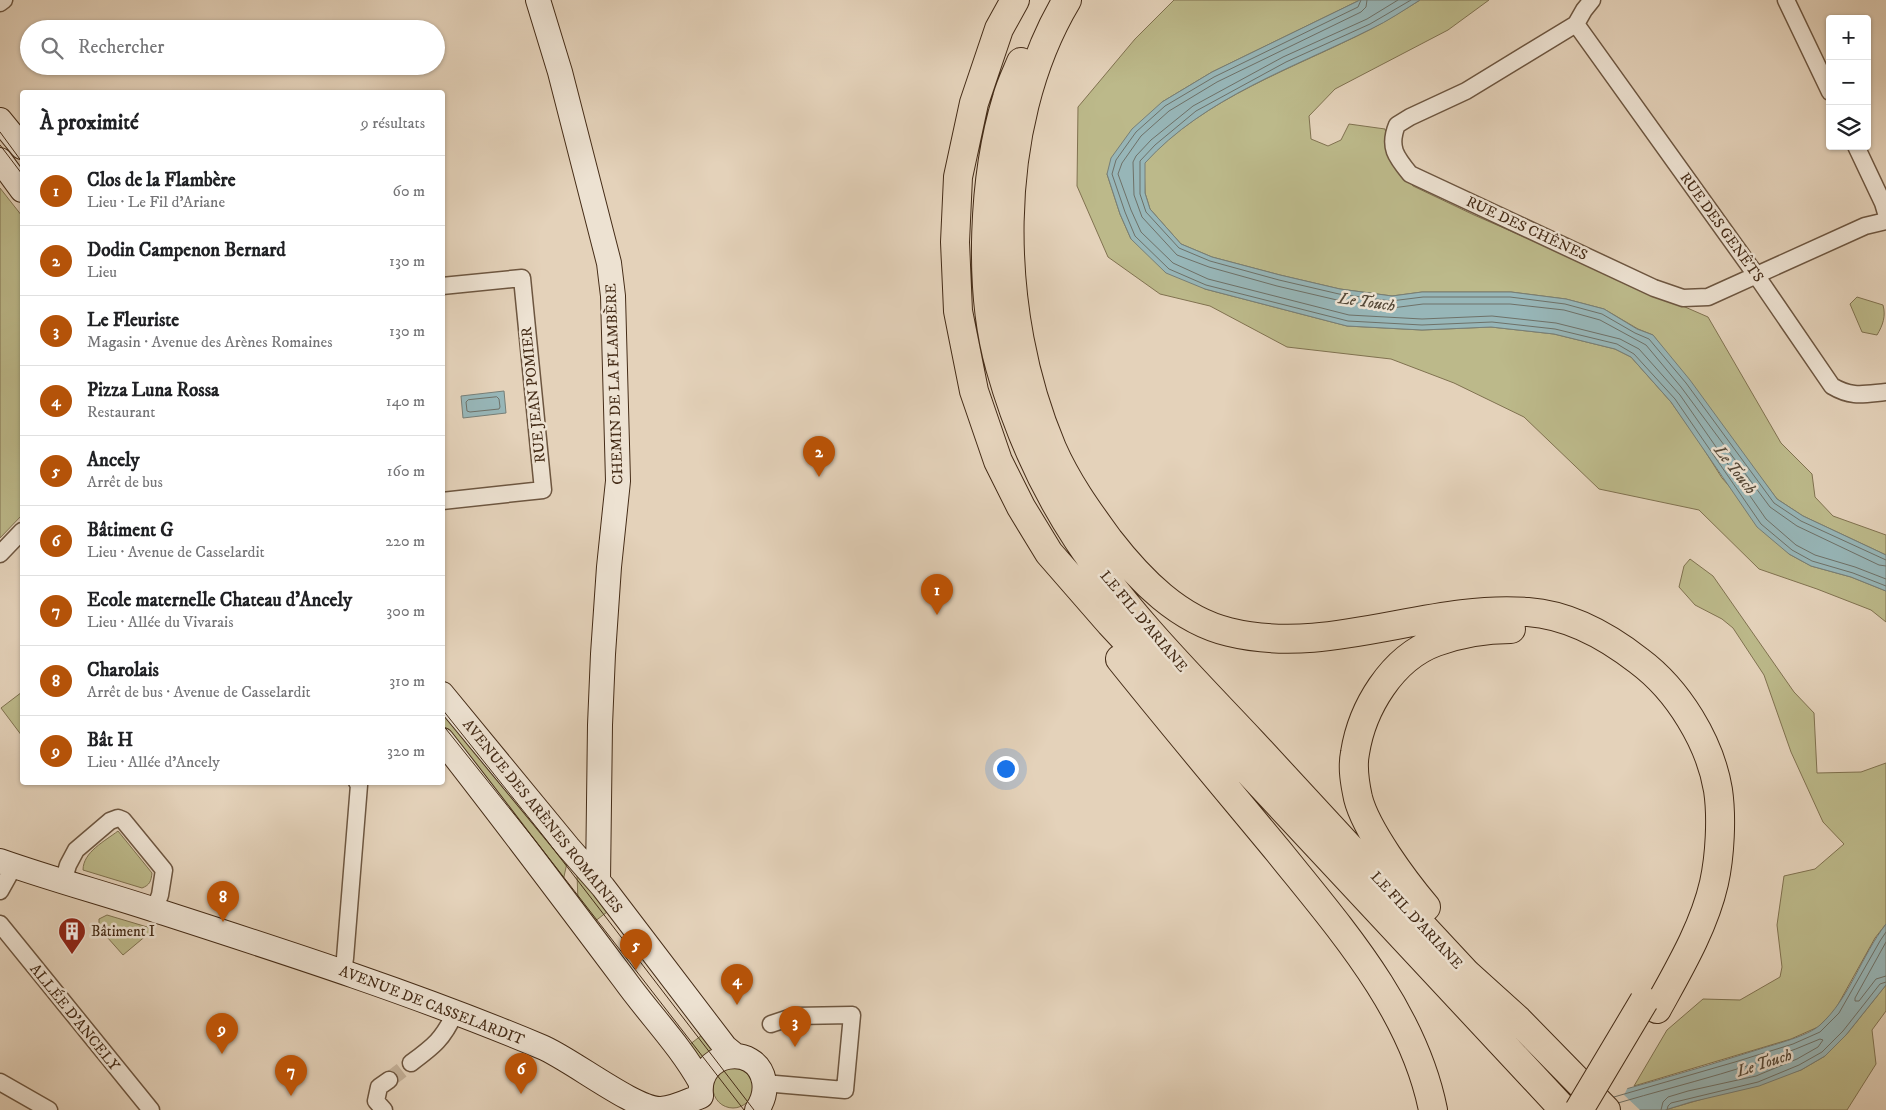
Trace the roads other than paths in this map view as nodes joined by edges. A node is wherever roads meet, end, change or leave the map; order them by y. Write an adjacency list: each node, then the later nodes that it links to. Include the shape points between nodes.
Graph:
1 (4, 0): 8 (street)
2 (538, 0): 28 (street, CHEMIN DE LA FLAMBÈRE, via 609,263 613,296 618,481 603,654)
3 (1015, 0): 23 (highway, LE FIL D'ARIANE, via 999,28 974,103 958,177 954,242 958,312 974,391 998,461)
4 (1050, 0): 40 (highway, LE FIL D'ARIANE, via 1007,98 991,168 986,236 989,306 999,365 1027,446 1078,540 1122,599 1433,938)
5 (1067, 0): 38 (highway, via 1037,66 1019,132 1011,198 1009,266 1027,380 1052,447 1080,502 1147,584 1175,607 1228,632 1299,639 1344,635 1428,618 1485,611 1531,612 1572,621 1613,640 1651,670 1684,707 1705,746 1718,790 1720,834 1714,882 1699,927 1679,970)
6 (1592, 0): 9 (street)
7 (1786, 0): 10 (street)
8 (0, 4)
9 (1576, 24): 18 (street, RUE DES GENÊTS); 18 (street, RUE DES CHÊNES, via 1466,91 1397,125 1392,144 1397,158 1410,174 1654,288 1683,298 1708,298)
10 (1826, 84)
11 (0, 120): 12 (street)
12 (20, 145)
13 (1858, 150): 16 (street)
14 (0, 160): 15 (street)
15 (20, 187)
16 (1886, 213)
17 (1886, 221): 18 (street, RUE DES CHÊNES, via 1864,226)
18 (1756, 276): 20 (street, RUE DES GENÊTS, via 1832,386 1843,393 1858,395)
19 (445, 286): 21 (street, RUE JEAN POMIER, via 522,278 542,490)
20 (1886, 392)
21 (445, 501)
22 (20, 533): 24 (street)
23 (1049, 553): 52 (highway, via 1057,579 1299,877 1387,995 1412,1046); 53 (highway, LE FIL D'ARIANE)
24 (0, 554)
25 (445, 698): 29 (street, AVENUE DES ARÈNES ROMAINES)
26 (445, 744): 34 (street, AVENUE DES ARÈNES ROMAINES)
27 (359, 785): 37 (street)
28 (598, 806): 29 (street, CHEMIN DE LA FLAMBÈRE); 31 (street, CHEMIN DE LA FLAMBÈRE)
29 (578, 859): 31 (street, AVENUE DES ARÈNES ROMAINES); 34 (street, CHEMIN DE LA FLAMBÈRE, via 569,883)
30 (7, 864): 32 (street, AVENUE DE CASSELARDIT); 33 (street)
31 (598, 880): 42 (street, AVENUE DES ARÈNES ROMAINES, via 720,1040)
32 (63, 882): 35 (street, AVENUE DE CASSELARDIT); 35 (street, via 76,850 118,818 164,870)
33 (0, 891)
34 (570, 905): 46 (street, AVENUE DES ARÈNES ROMAINES, via 684,1057)
35 (154, 910): 37 (street, AVENUE DE CASSELARDIT)
36 (0, 924): 50 (street, ALLÉE D'ANCELY)
37 (343, 971): 39 (street, AVENUE DE CASSELARDIT)
38 (1650, 1005): 40 (highway, via 1687,914 1699,869 1702,799 1683,738 1645,685 1626,667 1584,644 1527,628 1481,630 1435,642 1412,655 1391,674 1364,718 1354,754 1354,781 1367,820 1412,890 1497,986); 54 (highway, bridge); 55 (highway)
39 (455, 1013): 43 (street, via 438,1043); 48 (street, AVENUE DE CASSELARDIT, via 544,1048)
40 (1518, 1020): 56 (highway, LE FIL D'ARIANE)
41 (771, 1024): 47 (street, via 795,1016 852,1015 845,1090)
42 (736, 1056): 46 (street, via 716,1060 704,1074); 47 (street, AVENUE DES ARÈNES ROMAINES, via 745,1058 759,1070)
43 (411, 1063)
44 (389, 1080): 51 (street, via 379,1087 376,1101)
45 (0, 1082): 49 (street)
46 (703, 1096): 48 (street, AVENUE DE CASSELARDIT, via 662,1109)
47 (764, 1100)
48 (649, 1109)
49 (49, 1110)
50 (151, 1110)
51 (384, 1110)
52 (1433, 1110)
53 (1564, 1110)
54 (1579, 1110)
55 (1597, 1110)
56 (1606, 1110)

